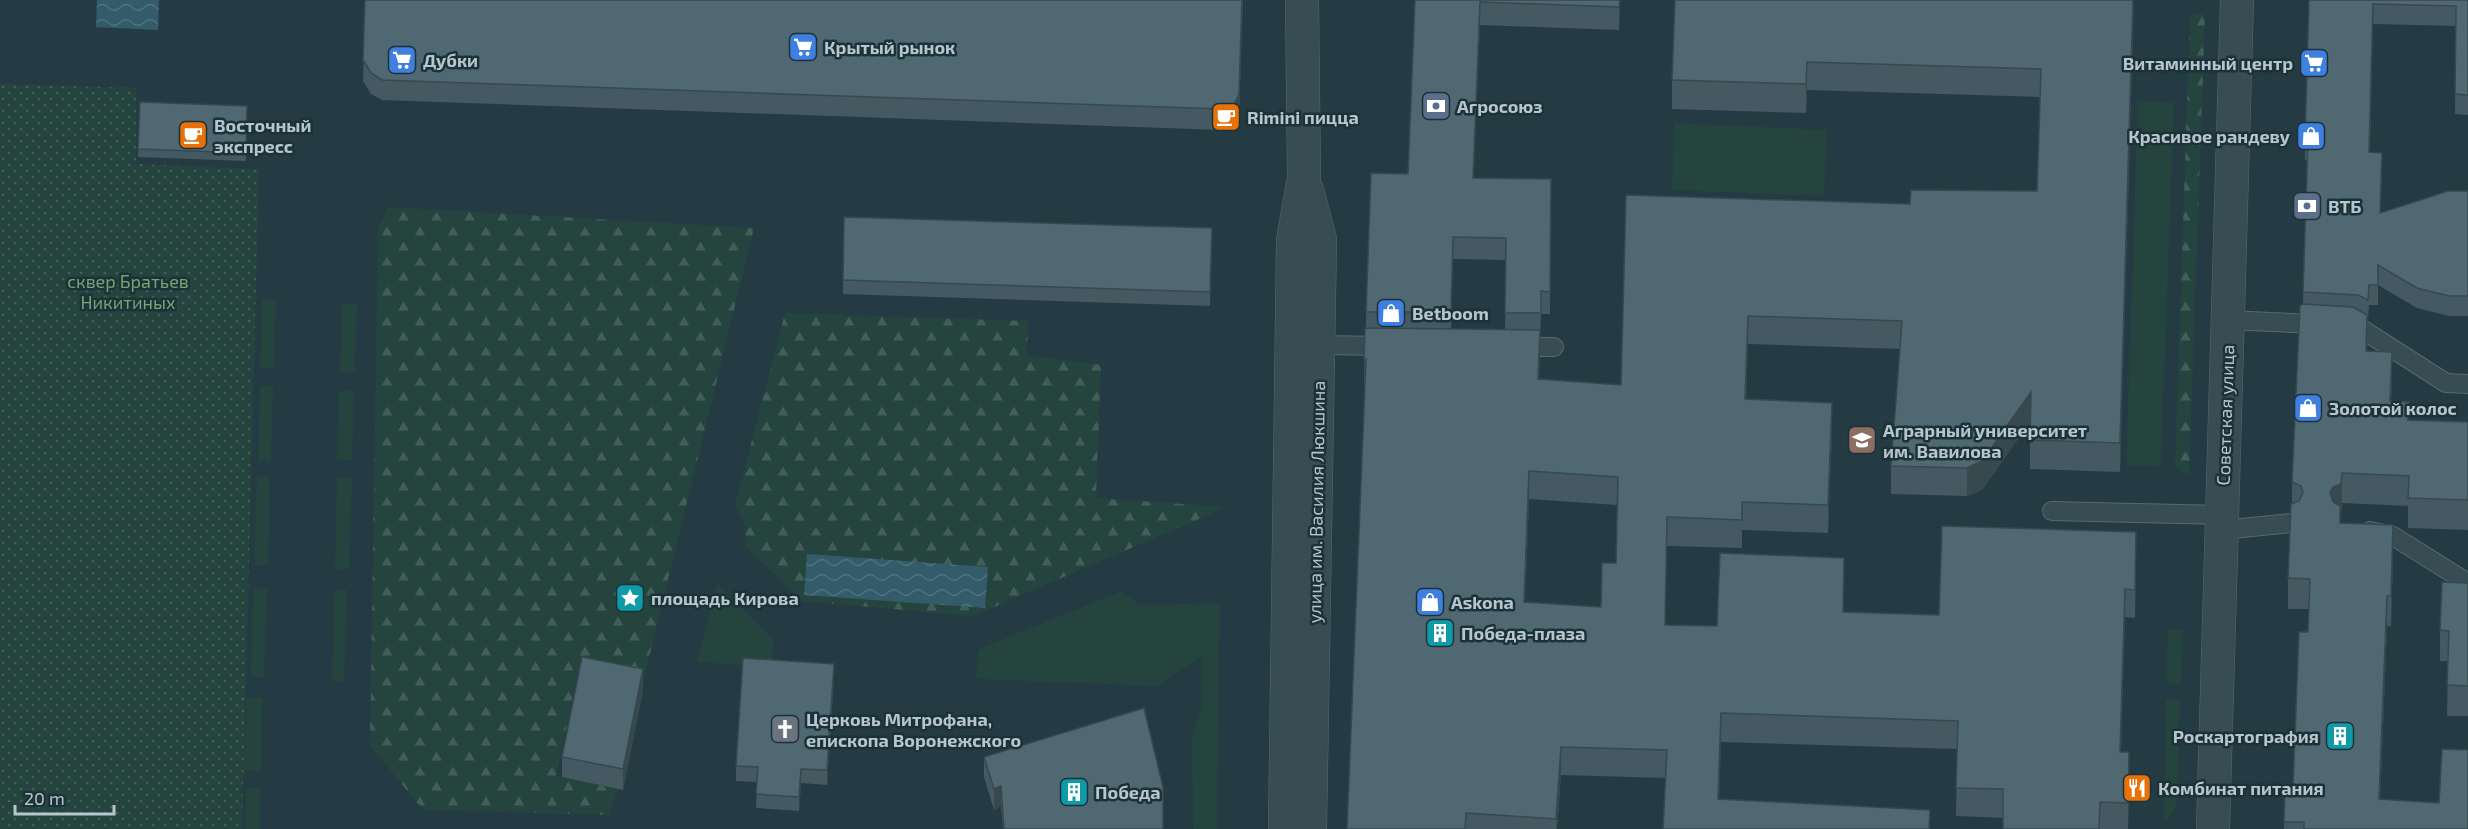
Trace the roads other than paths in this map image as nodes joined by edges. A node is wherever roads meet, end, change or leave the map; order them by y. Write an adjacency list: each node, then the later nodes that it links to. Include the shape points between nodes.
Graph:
1 (1302, 0): 3 (street, улица им. Василия Люкшина)
2 (2237, 0): 4 (street, Советская улица)
3 (1304, 177): 5 (street, улица им. Василия Люкшина, via 1320,239); 15 (street, улица им. Василия Люкшина, via 1293,241)
4 (2228, 320): 9 (lane, via 2357,326 2446,383); 11 (street, Советская улица)
5 (1318, 345): 6 (lane); 16 (street, улица им. Василия Люкшина)
6 (1401, 346)
7 (1495, 347): 8 (lane)
8 (1554, 348)
9 (2468, 384)
10 (2052, 511): 11 (lane)
11 (2222, 523): 12 (lane); 17 (street, Советская улица)
12 (2292, 524)
13 (2351, 528): 14 (lane, via 2393,536)
14 (2468, 583)
15 (1285, 829)
16 (1310, 829)
17 (2213, 829)

